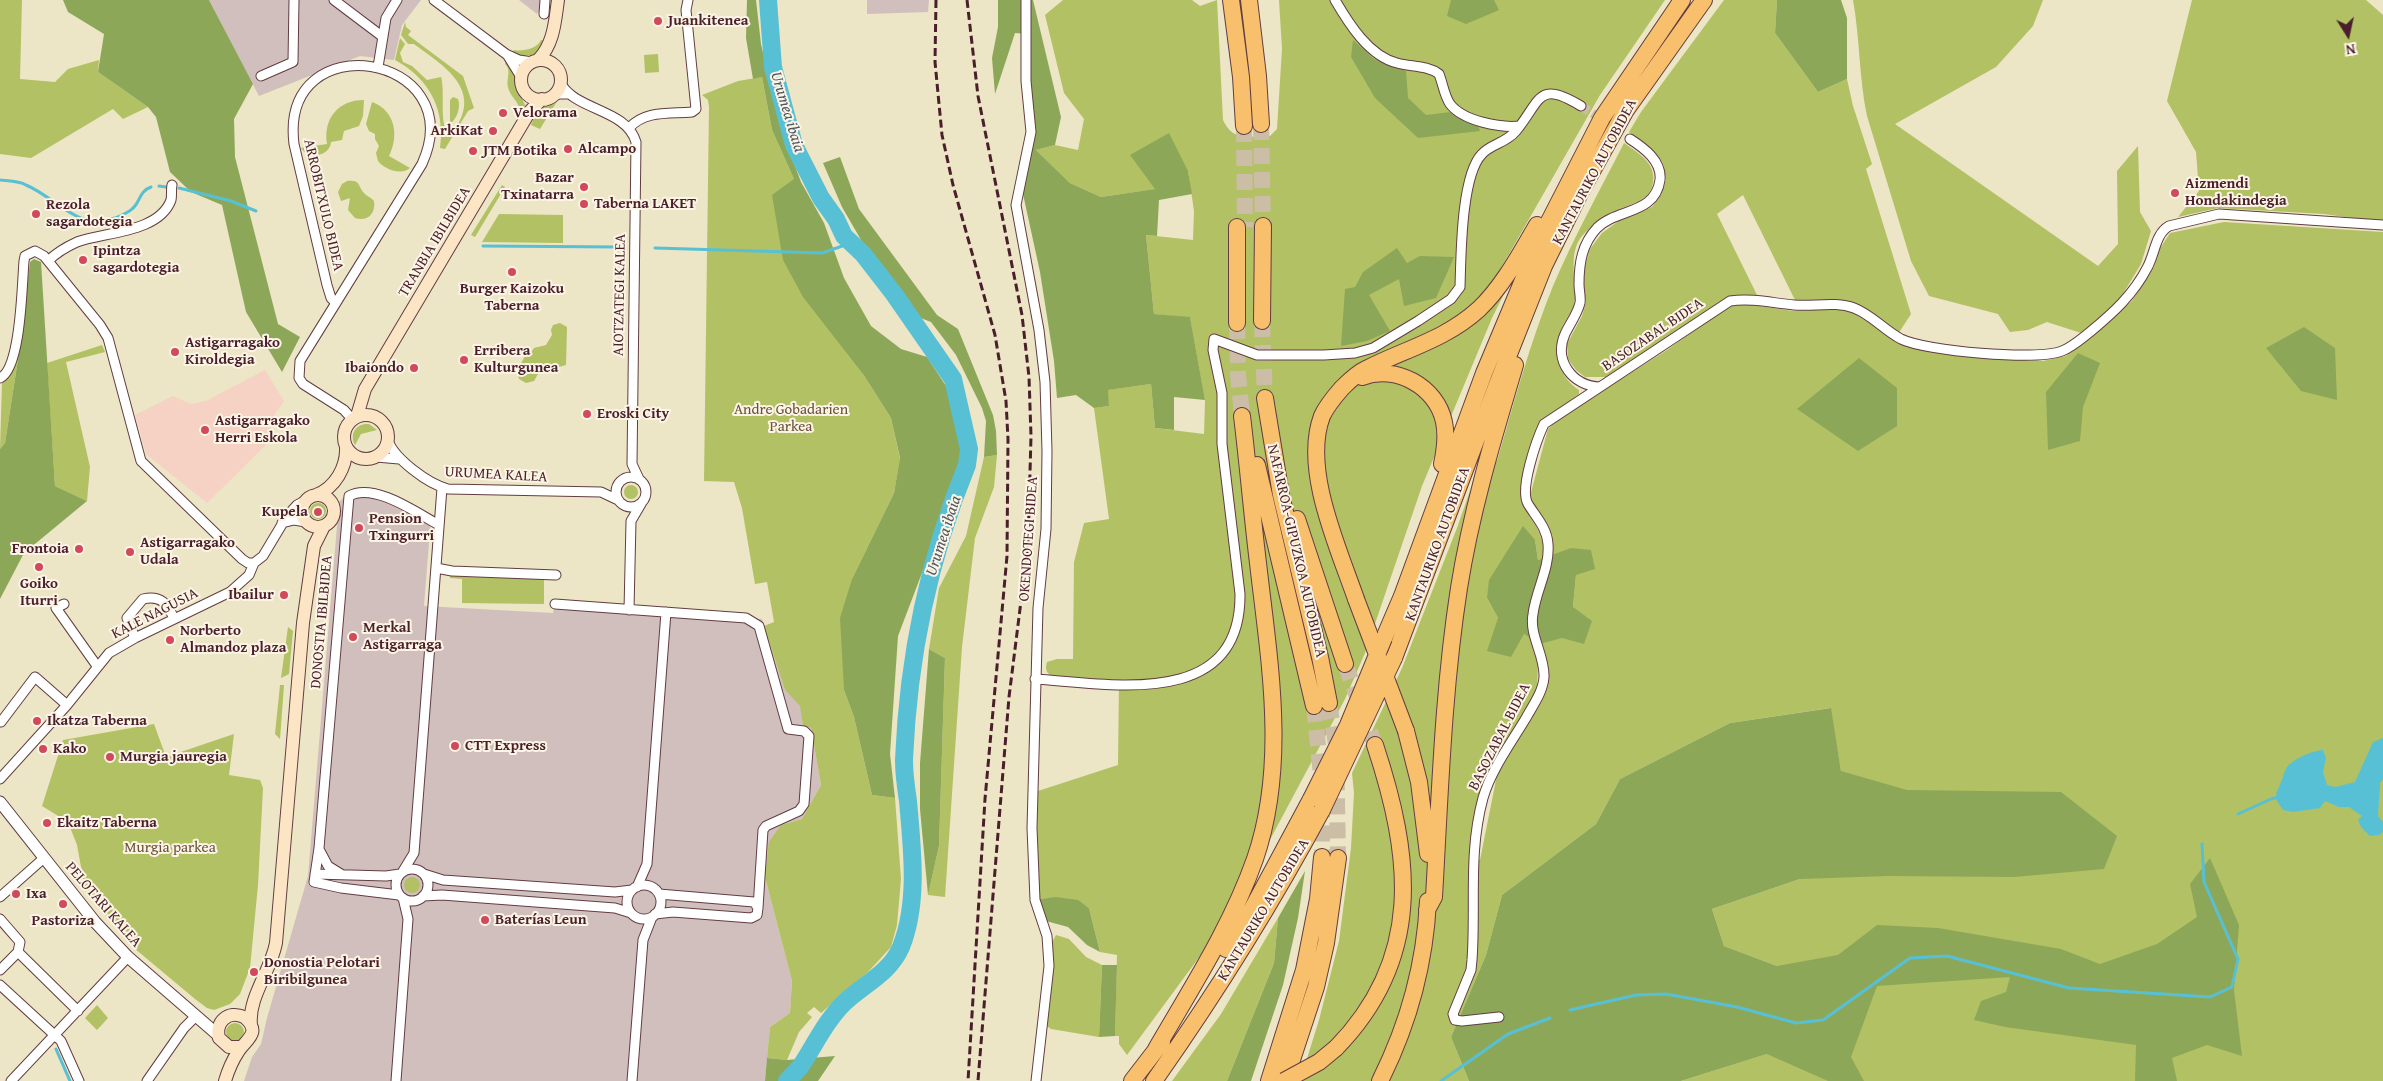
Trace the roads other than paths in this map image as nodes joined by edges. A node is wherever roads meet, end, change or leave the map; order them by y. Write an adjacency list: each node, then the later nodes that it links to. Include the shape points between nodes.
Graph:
1 (294, 0): 21 (street, via 293,62)
2 (334, 0): 15 (street)
3 (398, 0): 15 (street, via 386,18)
4 (434, 0): 17 (street)
5 (545, 0): 14 (street)
6 (558, 0): 16 (main road)
7 (688, 0): 33 (street, via 686,10 696,109 644,116)
8 (1026, 0): 84 (street, OKENDOTEGI BIDEA, via 1026,81 1031,132 1016,205 1039,330 1045,382 1047,451 1046,529)
9 (1231, 0): 31 (highway, via 1240,68)
10 (1249, 0): 30 (highway)
11 (1335, 0): 32 (street, via 1358,34 1383,59 1439,74 1449,102 1459,112 1496,126)
12 (1682, 0): 29 (highway, KANTAURIKO AUTOBIDEA)
13 (1704, 0): 40 (highway, KANTAURIKO AUTOBIDEA, via 1626,110)
14 (544, 14)
15 (384, 37): 20 (street)
16 (551, 40): 18 (main road); 19 (main road)
17 (506, 54): 18 (street, via 518,60); 22 (street)
18 (535, 61): 19 (main road, via 547,61); 22 (main road, via 523,71)
19 (555, 66): 23 (main road)
20 (378, 67): 41 (street, ARROBITXULO BIDEA, via 403,79 422,100 430,128 428,146 422,164); 41 (street, ARROBITXULO BIDEA, via 349,66 322,76 301,96 294,115 293,135 298,162 328,290)
21 (261, 76)
22 (521, 78): 25 (main road)
23 (560, 82): 24 (street); 26 (main road, TRANBIA IBILBIDEA)
24 (570, 94): 26 (street); 33 (street)
25 (528, 95): 26 (main road); 28 (main road)
26 (548, 97): 28 (main road, TRANBIA IBILBIDEA)
27 (1581, 106): 32 (street, via 1548,92 1540,97)
28 (530, 111): 47 (main road, TRANBIA IBILBIDEA)
29 (1602, 118): 45 (highway, via 1506,276 1479,309 1439,338 1364,370); 71 (highway, KANTAURIKO AUTOBIDEA, via 1519,288)
30 (1261, 124)
31 (1240, 126)
32 (1520, 126): 84 (street, via 1507,141 1488,148 1476,161 1466,198 1460,288 1441,306 1373,348 1355,353 1257,355 1214,340 1222,393 1222,444 1240,608 1231,637 1218,660 1190,677 1151,685 1118,686)
33 (629, 128): 55 (street, AIOTZATEGI KALEA, via 636,148)
34 (1630, 139): 46 (street, via 1654,159 1660,179 1657,190 1645,206 1606,222 1588,241 1580,267 1580,301 1564,335 1562,350 1568,371 1578,382)
35 (172, 185): 39 (street, via 171,200 156,218 130,230 78,242)
36 (2383, 225): 46 (street, BASOZABAL BIDEA, via 2219,214 2169,226 2162,230 2148,267 2123,304 2074,344 2050,354 1976,352 1918,344 1902,340 1853,308 1746,299 1721,306)
37 (1263, 226): 42 (highway)
38 (1241, 227): 43 (highway)
39 (48, 261): 44 (street, via 35,251 25,256 14,357); 73 (street, via 108,338 141,461 242,559)
40 (1544, 266): 90 (highway, KANTAURIKO AUTOBIDEA, bridge, via 1394,658); 105 (highway, via 1481,480 1459,588 1446,691 1434,897)
41 (336, 303): 49 (street, ARROBITXULO BIDEA, via 300,361 299,378)
42 (1262, 321)
43 (1241, 322)
44 (0, 378)
45 (1346, 384): 71 (highway, via 1366,376 1393,374 1423,387 1437,402 1444,422 1446,447); 105 (highway, bridge, via 1322,415 1316,440 1318,473 1336,541 1406,731 1424,808)
46 (1600, 387): 116 (street, BASOZABAL BIDEA, via 1544,424 1535,446 1524,494 1544,529 1548,543 1544,576 1532,615 1544,676 1540,694 1483,798 1472,873 1471,970 1453,1014 1455,1020 1462,1021)
47 (365, 389): 48 (main road, via 366,404); 49 (main road, TRANBIA IBILBIDEA)
48 (374, 416): 49 (main road); 50 (main road, via 384,424)
49 (354, 418): 51 (main road, via 345,429)
50 (388, 441): 52 (main road); 54 (street, URUMEA KALEA)
51 (346, 447): 53 (main road); 56 (main road)
52 (376, 457): 53 (main road); 54 (street, URUMEA KALEA)
53 (363, 459): 56 (main road)
54 (399, 459): 60 (street, URUMEA KALEA)
55 (632, 464): 57 (street, AIOTZATEGI KALEA); 58 (street)
56 (342, 470): 59 (main road)
57 (639, 479): 58 (street, via 631,477); 65 (street, via 646,491)
58 (620, 481): 61 (street, URUMEA KALEA); 63 (street, via 616,490)
59 (332, 485): 62 (main road); 64 (main road)
60 (442, 488): 61 (street, URUMEA KALEA); 69 (street)
61 (601, 492): 63 (street, URUMEA KALEA)
62 (312, 497): 64 (main road, via 325,497); 67 (street, KALE NAGUSIA, via 293,509); 68 (main road, via 302,507)
63 (621, 502): 65 (street, via 632,507); 66 (street)
64 (332, 504): 70 (main road, via 333,514)
65 (640, 504): 66 (street)
66 (631, 521): 78 (street)
67 (282, 523): 68 (street, via 294,520); 73 (street, KALE NAGUSIA, via 260,560)
68 (307, 523): 70 (main road); 72 (main road, DONOSTIA IBILBIDEA)
69 (439, 525): 74 (street); 91 (street, DONOSTIA IBILBIDEA, via 396,500 381,496 349,496)
70 (324, 526): 72 (main road, DONOSTIA IBILBIDEA)
71 (1422, 543): 90 (highway, KANTAURIKO AUTOBIDEA, bridge)
72 (314, 546): 109 (main road, DONOSTIA IBILBIDEA, via 303,623)
73 (254, 563): 80 (street, KALE NAGUSIA, via 249,575 235,588)
74 (436, 568): 75 (street); 92 (street)
75 (556, 575)
76 (64, 604): 83 (street, via 56,608)
77 (555, 604): 78 (street)
78 (629, 610): 79 (street)
79 (666, 612): 94 (street); 104 (street, via 746,618 758,624 788,730 804,731 809,736 804,804 799,811 763,830)
80 (174, 619): 81 (street, KALE NAGUSIA); 81 (street, via 163,601 143,599 127,618)
81 (135, 638): 83 (street, KALE NAGUSIA, via 109,653)
82 (1345, 664): 122 (highway, NAFARROA-GIPUZKOA AUTOBIDEA, via 1298,527 1275,424 1265,398 1283,504 1320,657 1322,705 1264,501 1245,416 1273,700 1274,751 1269,799 1256,857 1234,911 1214,952)
83 (97, 666): 85 (street, KALE NAGUSIA)
84 (1035, 679): 129 (street, OKENDOTEGI BIDEA, via 1034,883 1048,941 1049,966)
85 (67, 705): 86 (street, via 35,677); 88 (street, KALE NAGUSIA)
86 (1, 722)
87 (1375, 746): 133 (highway, bridge, via 1394,809 1402,862 1398,942 1378,995 1354,1030 1318,1062)
88 (0, 779)
89 (0, 802): 93 (street, PELOTARI KALEA)
90 (1316, 805): 122 (highway, KANTAURIKO AUTOBIDEA, via 1187,1009); 131 (highway, KANTAURIKO AUTOBIDEA, via 1286,877 1230,971)
91 (319, 848): 96 (street, DONOSTIA IBILBIDEA); 98 (street, via 328,866)
92 (414, 853): 95 (street); 97 (street)
93 (44, 858): 103 (street); 111 (street, PELOTARI KALEA, via 95,922)
94 (647, 864): 99 (street); 100 (street)
95 (401, 873): 97 (street, via 412,869); 98 (street); 101 (street, via 396,884)
96 (315, 874): 98 (street); 101 (street, via 314,882)
97 (423, 874): 99 (street, via 438,879 615,892); 102 (street, via 428,884)
98 (346, 875)
99 (634, 888): 100 (street, via 647,885); 106 (street, via 627,899)
100 (657, 892): 104 (street, via 754,902); 107 (street, via 660,907)
101 (401, 896): 102 (street, via 411,901); 127 (street, via 408,919)
102 (423, 896): 106 (street, via 615,908)
103 (0, 897)
104 (758, 908): 107 (street, via 757,915 751,918 673,912)
105 (1427, 910): 134 (highway, via 1422,955 1412,999)
106 (631, 913): 107 (street, via 641,918)
107 (654, 916): 128 (street, via 643,940)
108 (0, 919): 110 (street, via 20,942)
109 (277, 934): 115 (main road, DONOSTIA IBILBIDEA, via 247,1000); 118 (main road, DONOSTIA IBILBIDEA, via 272,962 252,1008)
110 (18, 952): 112 (street); 114 (street)
111 (128, 957): 114 (street); 117 (street, PELOTARI KALEA)
112 (0, 970)
113 (0, 985): 119 (street)
114 (78, 1011): 119 (street)
115 (230, 1016): 117 (street, via 206,1021); 118 (main road, via 244,1017); 120 (main road, via 219,1025)
116 (1499, 1016)
117 (195, 1017): 120 (street, PELOTARI KALEA); 126 (street)
118 (250, 1025): 121 (main road, via 250,1040)
119 (54, 1034): 124 (street); 125 (street, via 62,1041)
120 (221, 1039): 121 (main road, via 233,1048); 123 (main road)
121 (241, 1047): 123 (main road)
122 (1156, 1050): 130 (highway)
123 (226, 1076)
124 (11, 1081)
125 (79, 1081)
126 (147, 1081)
127 (396, 1081)
128 (632, 1081)
129 (1036, 1081)
130 (1132, 1081)
131 (1154, 1081)
132 (1269, 1081): 133 (highway, via 1304,970 1330,857 1326,944 1316,987)
133 (1284, 1081)
134 (1380, 1081)

